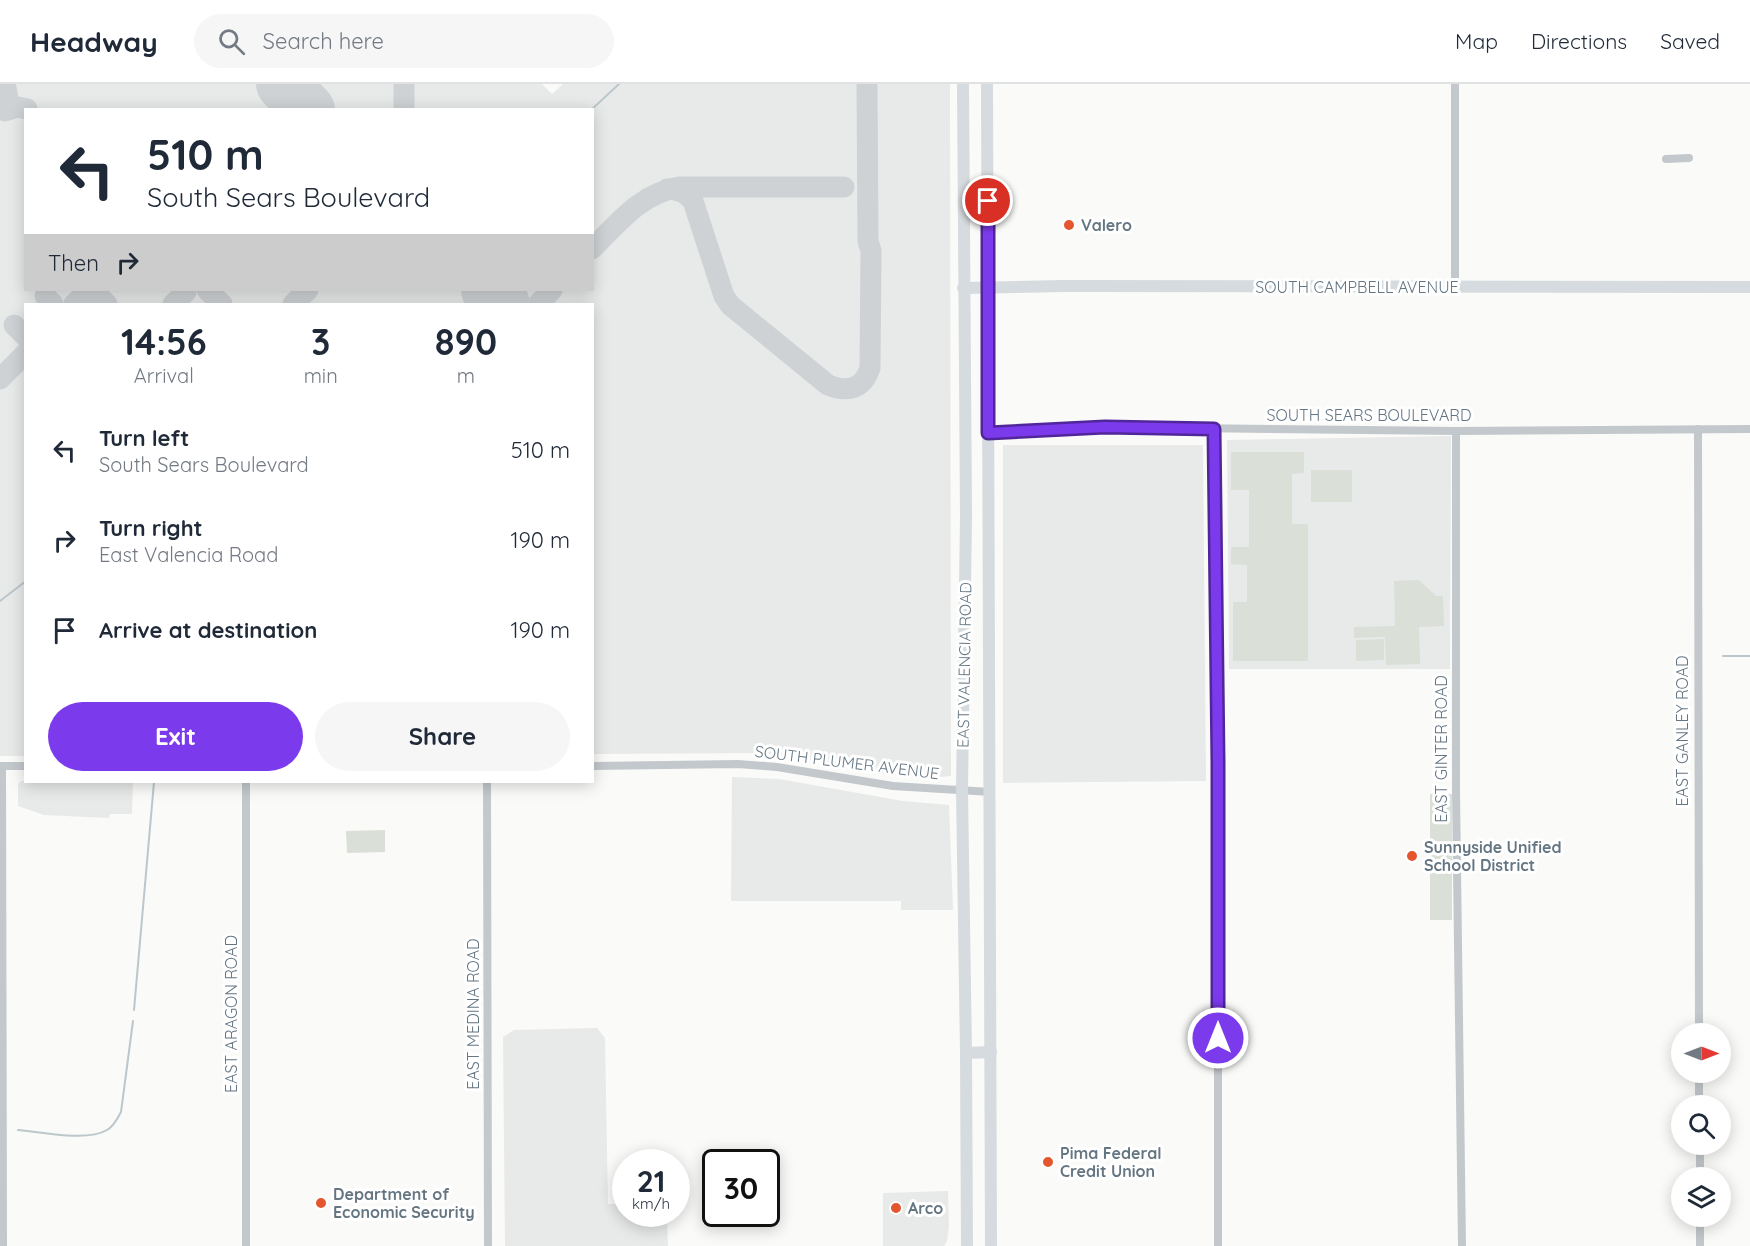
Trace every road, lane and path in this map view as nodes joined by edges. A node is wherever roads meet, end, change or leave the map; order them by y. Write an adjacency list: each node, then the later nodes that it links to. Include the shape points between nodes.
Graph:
1 (963, 84): 9 (main road, EAST VALENCIA ROAD)
2 (987, 84): 6 (main road, EAST VALENCIA ROAD)
3 (1455, 84): 7 (street)
4 (1689, 158): 5 (street)
5 (1666, 159)
6 (989, 287): 7 (main road, SOUTH CAMPBELL AVENUE); 9 (main road, SOUTH CAMPBELL AVENUE); 14 (main road, EAST VALENCIA ROAD)
7 (1455, 287): 8 (main road, SOUTH CAMPBELL AVENUE)
8 (1750, 287)
9 (963, 288): 20 (main road, EAST VALENCIA ROAD, via 966,518)
10 (1214, 429): 13 (street, SOUTH SEARS BOULEVARD); 14 (street, SOUTH SEARS BOULEVARD, via 1105,427); 31 (street)
11 (1698, 429): 12 (street, SOUTH SEARS BOULEVARD); 13 (street, SOUTH SEARS BOULEVARD); 22 (street, EAST GANLEY ROAD)
12 (1750, 429)
13 (1456, 432): 32 (street, EAST GINTER ROAD)
14 (988, 433): 21 (main road, EAST VALENCIA ROAD)
15 (1, 766): 16 (street); 26 (street)
16 (24, 766)
17 (594, 766): 20 (street, SOUTH PLUMER AVENUE, via 777,766 893,786)
18 (246, 783): 27 (street, EAST ARAGON ROAD)
19 (487, 783): 28 (street, EAST MEDINA ROAD)
20 (962, 790): 21 (street, SOUTH PLUMER AVENUE); 24 (main road, EAST VALENCIA ROAD)
21 (991, 792): 23 (main road, EAST VALENCIA ROAD)
22 (1699, 1023)
23 (991, 1052): 24 (main road); 30 (main road, EAST VALENCIA ROAD)
24 (966, 1053): 29 (main road, EAST VALENCIA ROAD)
25 (1700, 1227): 33 (street)
26 (3, 1246)
27 (246, 1246)
28 (488, 1246)
29 (967, 1246)
30 (991, 1246)
31 (1218, 1246)
32 (1462, 1246)
33 (1700, 1246)

